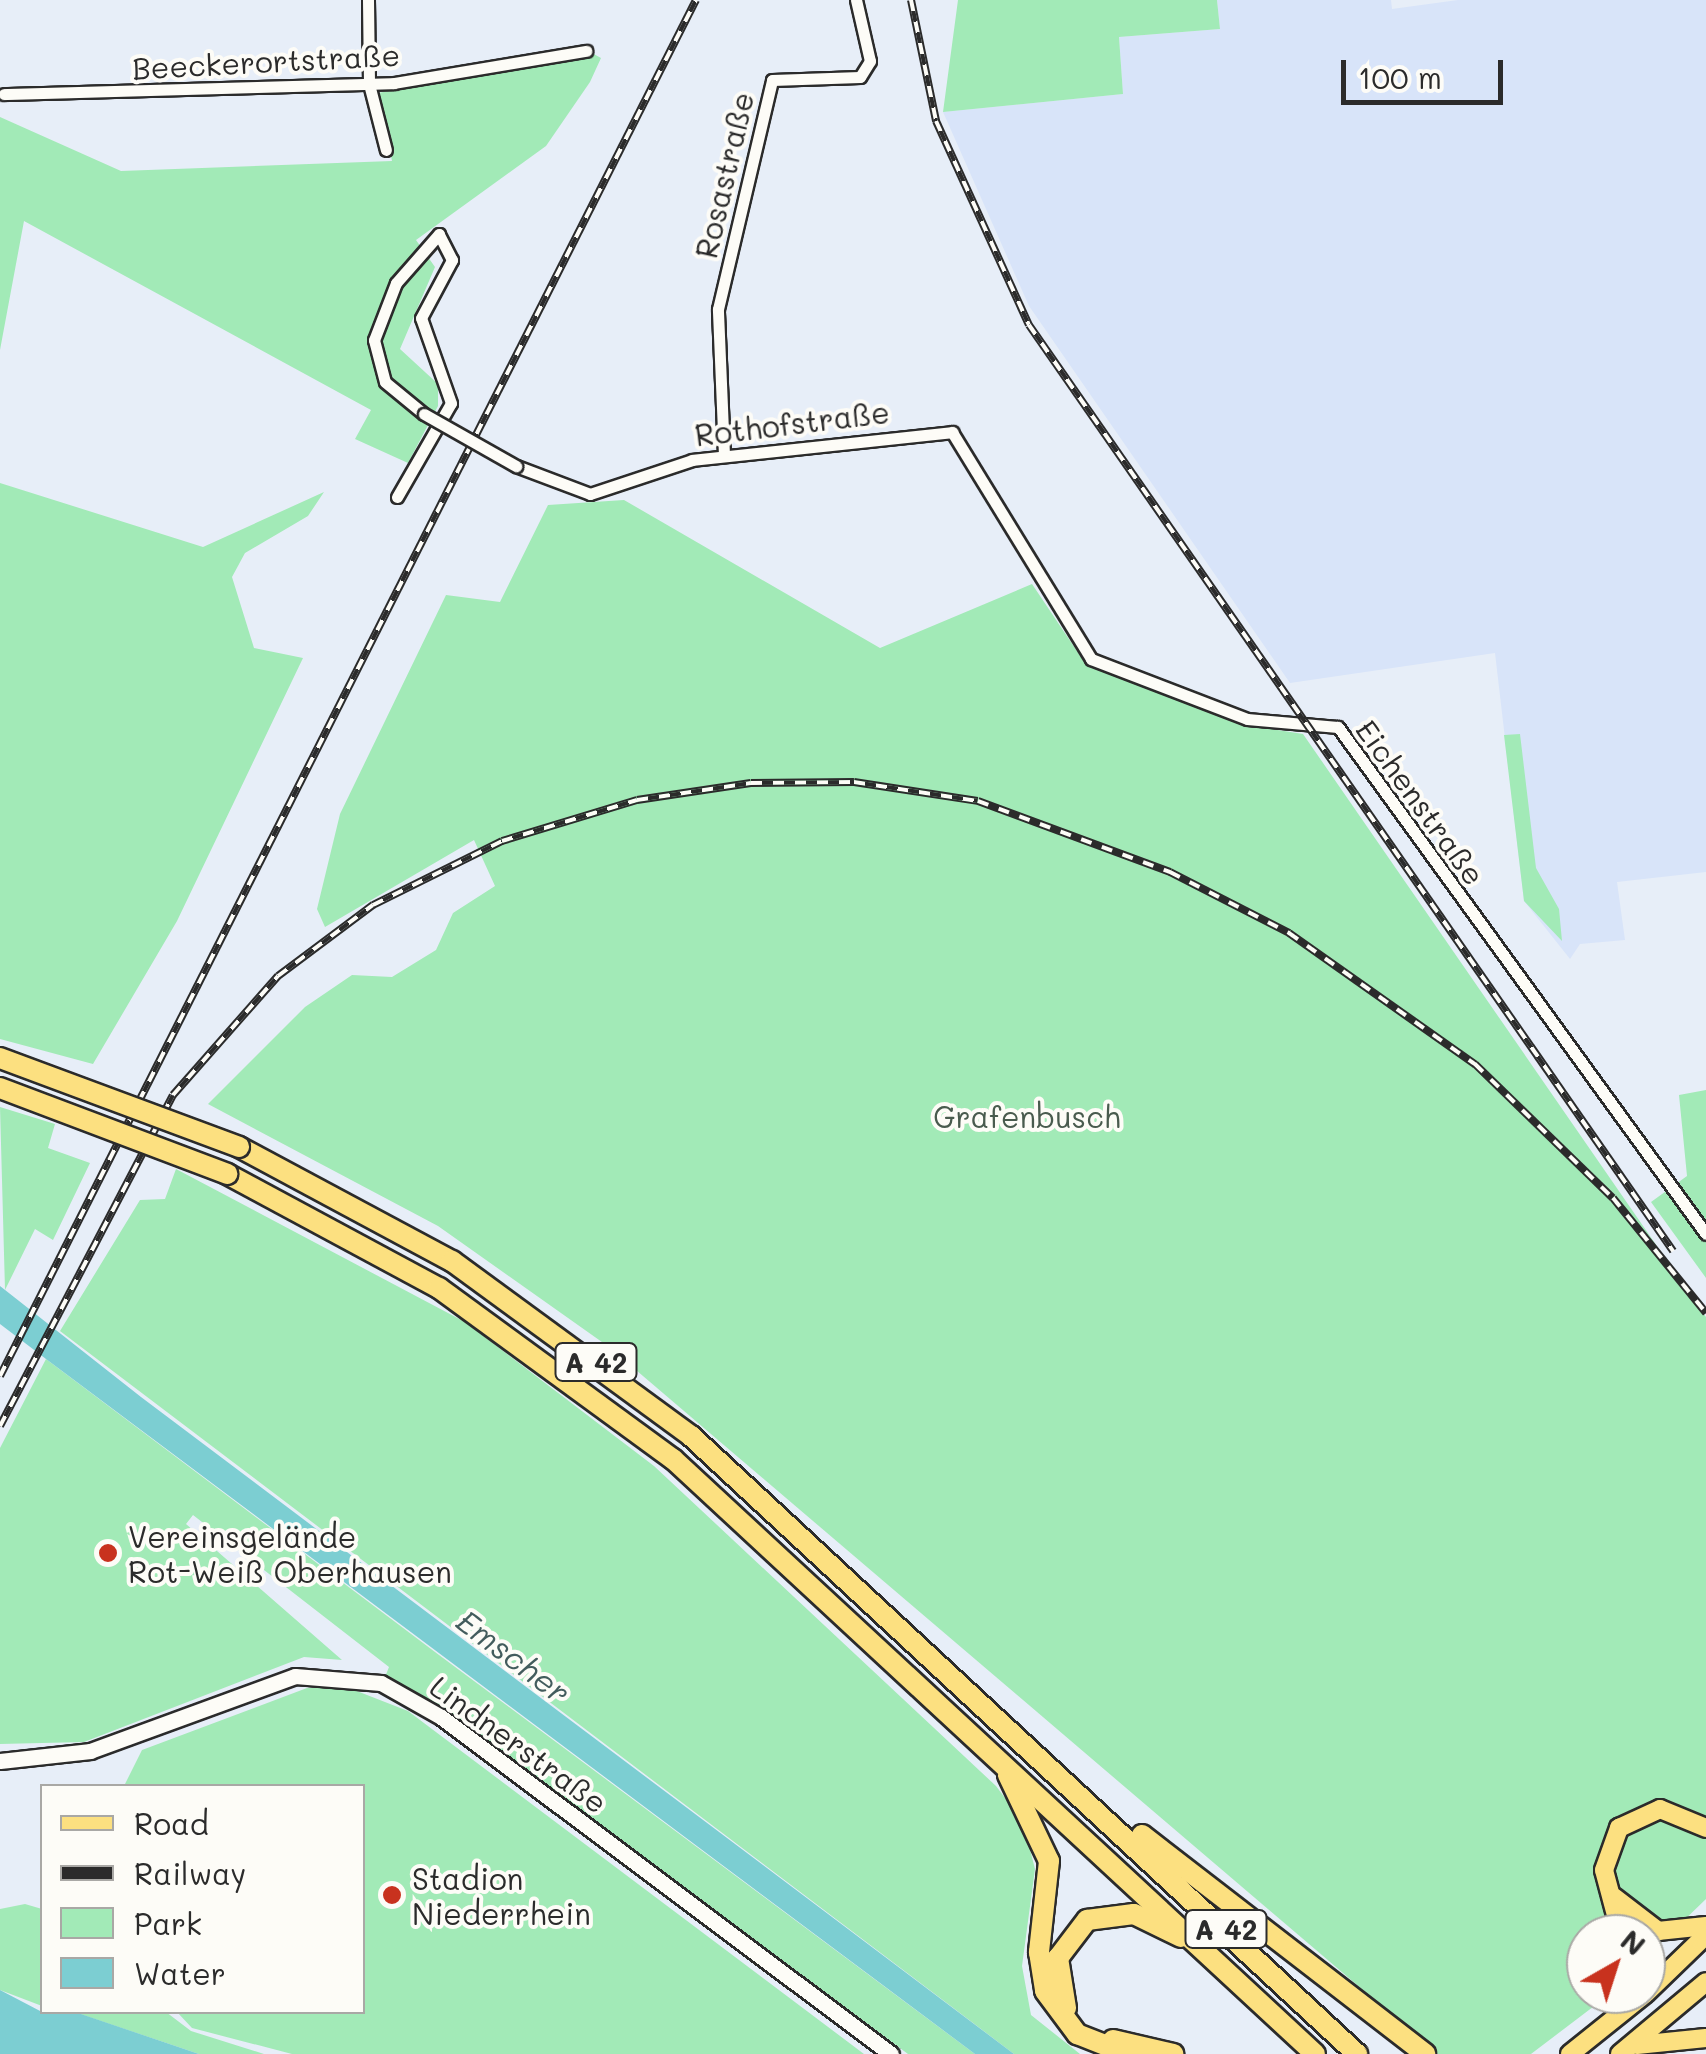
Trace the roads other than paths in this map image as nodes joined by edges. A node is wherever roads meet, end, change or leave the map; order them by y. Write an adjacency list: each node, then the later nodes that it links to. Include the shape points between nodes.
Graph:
1 (368, 0): 4 (street)
2 (856, 0): 8 (street, Rosastraße, via 870,61 860,77 772,80 718,309)
3 (586, 51): 4 (street, Beeckerortstraße)
4 (369, 84): 5 (street, Beeckerortstraße); 6 (street)
5 (4, 94)
6 (386, 150)
7 (952, 432): 8 (street, Rothofstraße); 12 (street, Eichenstraße, via 1090,659 1248,719 1338,727)
8 (724, 456): 9 (street, Rothofstraße, bridge, via 590,494 516,466 424,414 384,382 374,340 396,282 439,234 452,260 421,318 451,403)
9 (397, 498)
10 (0, 1058): 15 (highway, A 42, bridge, via 239,1147 452,1261 630,1388 795,1525)
11 (0, 1088): 13 (highway, A 42, bridge, via 228,1174 439,1288 596,1399 748,1523)
12 (1706, 1234)
13 (990, 1748): 21 (highway, A 42); 31 (highway, via 1046,1846 1045,1991 1077,2034)
14 (0, 1761): 30 (street, Lindnerstraße, via 90,1751 294,1676 381,1684 440,1717)
15 (1094, 1804): 29 (highway); 34 (highway, A 42)
16 (1706, 1828): 17 (main road, via 1669,1810 1626,1822 1606,1852)
17 (1610, 1893): 18 (main road); 19 (main road, via 1647,1927)
18 (1616, 1914)
19 (1706, 1926)
20 (1706, 1934): 22 (main road)
21 (1204, 1950): 32 (highway, via 1114,1912 1079,1926 1058,1958 1057,1987 1076,2020); 33 (highway, A 42)
22 (1666, 1974)
23 (1706, 1982): 28 (main road)
24 (1613, 2014): 26 (main road)
25 (1621, 2014): 26 (main road)
26 (1611, 2022): 35 (main road)
27 (1706, 2038): 28 (main road)
28 (1626, 2050)
29 (1422, 2053)
30 (891, 2054)
31 (1128, 2054)
32 (1173, 2054)
33 (1314, 2054)
34 (1358, 2054)
35 (1570, 2054)

